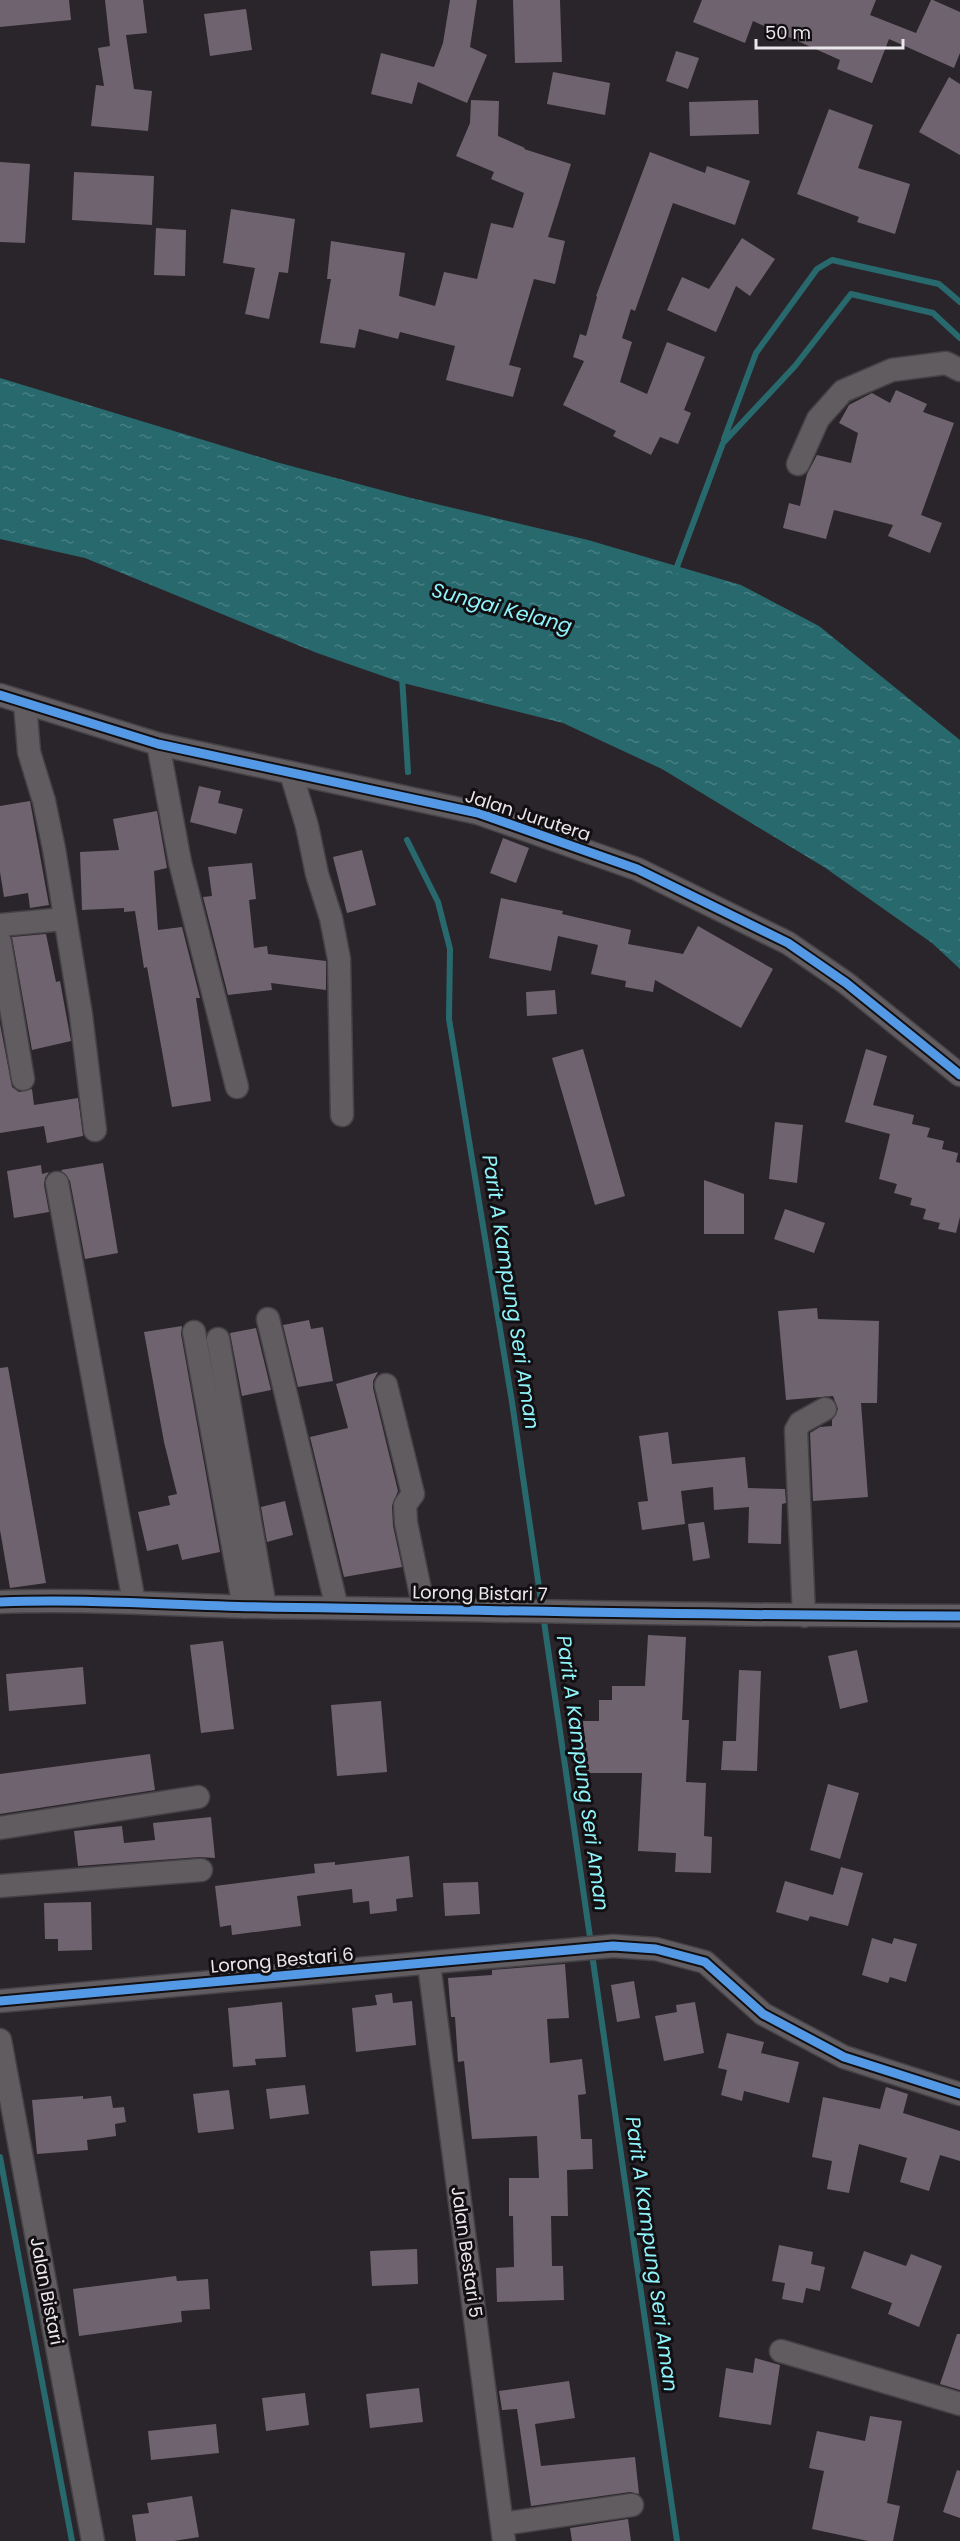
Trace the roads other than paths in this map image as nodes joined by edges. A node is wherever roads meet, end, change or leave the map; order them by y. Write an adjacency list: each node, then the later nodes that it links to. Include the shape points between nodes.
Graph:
1 (960, 370): 2 (street, via 946,363 892,370 843,391 818,419)
2 (798, 464)
3 (0, 695): 4 (street, Jalan Jurutera)
4 (25, 703): 5 (street, Jalan Jurutera); 7 (street, via 29,752 44,801)
5 (158, 744): 6 (street, Jalan Jurutera); 12 (street, via 180,862)
6 (291, 773): 10 (street, Jalan Jurutera, via 478,813 637,869 788,943 846,983); 13 (street, via 339,959)
7 (64, 919): 8 (street); 14 (street)
8 (0, 925)
9 (0, 942): 11 (street)
10 (960, 1075)
11 (23, 1079)
12 (237, 1087)
13 (342, 1115)
14 (96, 1130)
15 (57, 1183): 22 (street)
16 (268, 1319): 24 (street)
17 (194, 1332): 23 (street)
18 (218, 1339): 23 (street)
19 (386, 1385): 25 (street, via 412,1494 405,1505 406,1522)
20 (825, 1409): 26 (street, via 800,1423 796,1431)
21 (0, 1602): 22 (street, Lorong Bistari 7)
22 (134, 1602): 23 (street, Lorong Bistari 7)
23 (255, 1607): 24 (street, Lorong Bistari 7)
24 (338, 1608): 25 (street, Lorong Bistari 7)
25 (424, 1609): 26 (street, Lorong Bistari 7)
26 (804, 1616): 27 (street, Lorong Bistari 7)
27 (960, 1616)
28 (198, 1797): 29 (street)
29 (0, 1828)
30 (201, 1870): 31 (street)
31 (0, 1886)
32 (429, 1964): 33 (street, Lorong Bestari 6); 35 (street, Lorong Bestari 6, via 613,1946 656,1949 705,1962 763,2014 844,2057); 39 (street, Jalan Bestari 5)
33 (0, 2001)
34 (0, 2040): 40 (street, Jalan Bistari)
35 (960, 2094)
36 (781, 2351): 37 (street)
37 (960, 2404)
38 (632, 2505): 39 (street)
39 (503, 2533)
40 (93, 2541)

